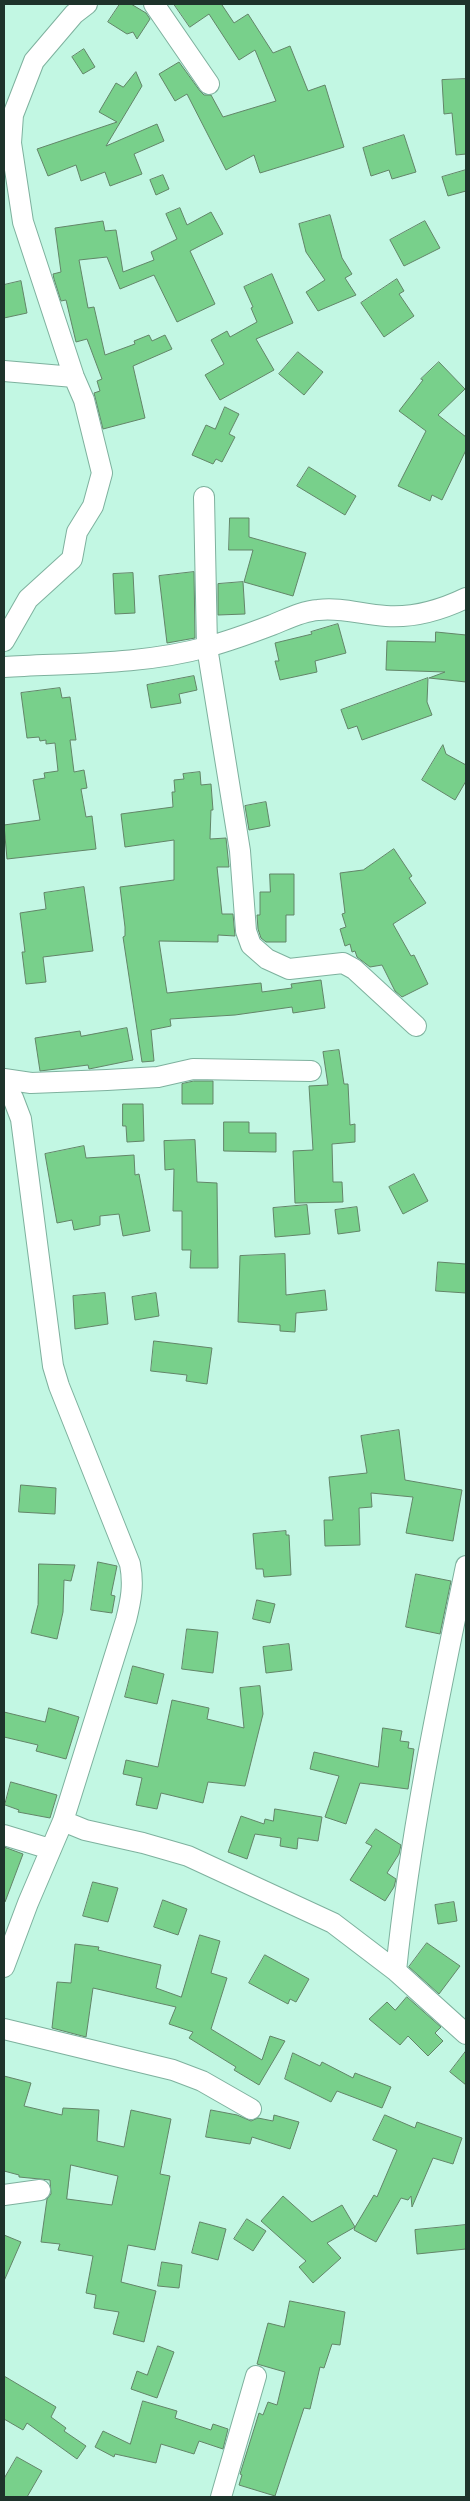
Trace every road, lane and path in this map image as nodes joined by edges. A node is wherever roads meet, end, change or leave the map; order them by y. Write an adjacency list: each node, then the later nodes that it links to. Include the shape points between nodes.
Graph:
1 (87, 4): 5 (street, via 74,14 34,61 13,115 11,143 23,222)
2 (154, 4): 3 (street)
3 (209, 84)
4 (4, 371): 5 (street)
5 (74, 377): 8 (street, via 84,400 102,473 92,506 77,532 72,560 28,600)
6 (204, 497): 9 (street)
7 (466, 598): 9 (street, via 431,612 409,615 317,610)
8 (4, 641)
9 (206, 647): 10 (street, via 126,660); 11 (street, via 240,852 246,931 251,945 267,959 289,969 343,963 354,969)
10 (4, 667)
11 (416, 1026)
12 (311, 1071): 13 (street, via 193,1069 158,1077 107,1080 31,1083)
13 (4, 1079)
14 (4, 1089): 16 (street, via 13,1098 20,1119 53,1366 133,1579 126,1620)
15 (466, 1566): 20 (street, via 414,1830)
16 (63, 1821): 18 (street); 20 (street, via 85,1830 188,1856 226,1873 333,1923)
17 (4, 1835): 18 (street)
18 (50, 1849): 19 (street)
19 (4, 1967)
20 (396, 1971): 22 (street)
21 (4, 2029): 23 (street, via 173,2070 202,2080)
22 (466, 2034)
23 (251, 2110)
24 (40, 2190): 25 (street)
25 (4, 2195)
26 (256, 2376): 27 (street)
27 (221, 2497)

